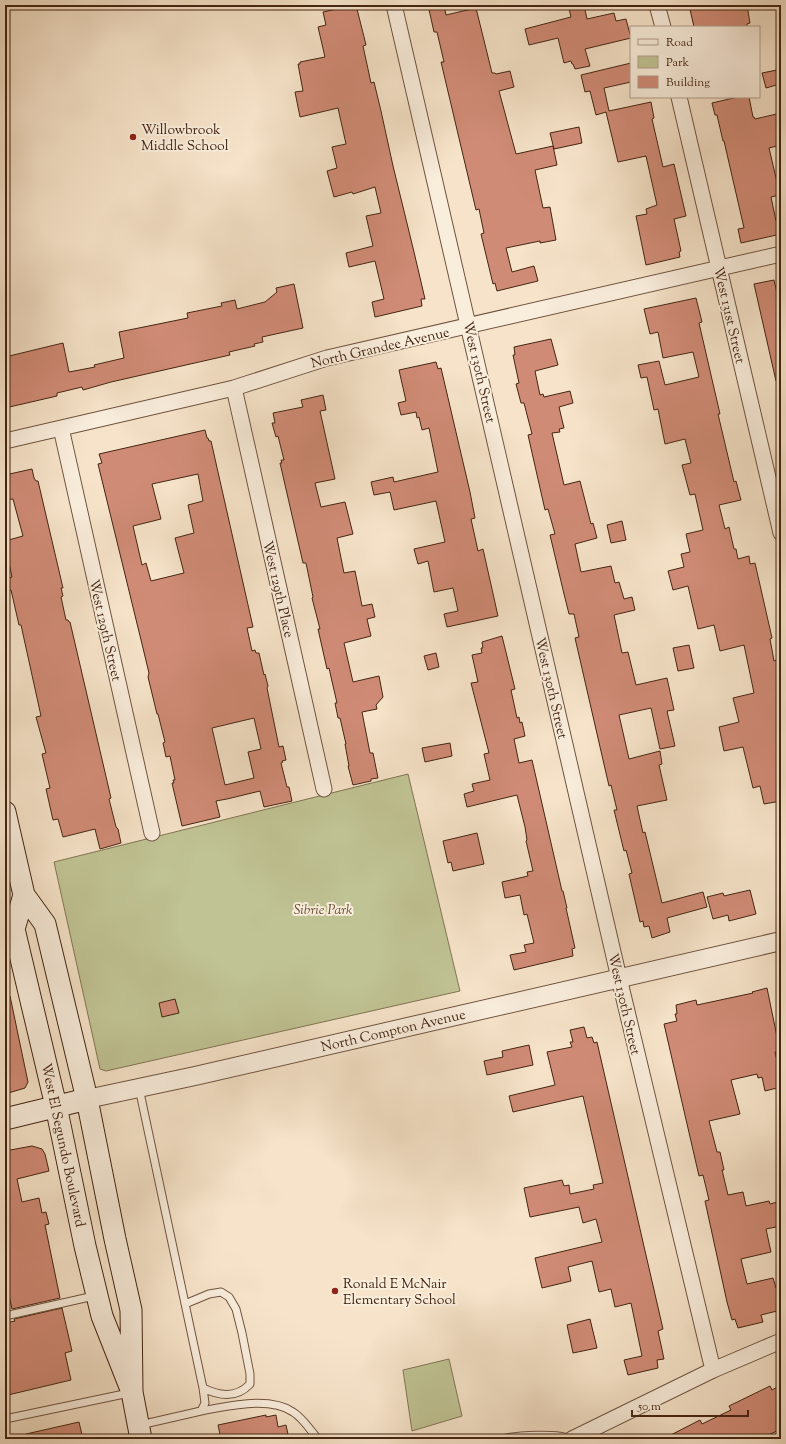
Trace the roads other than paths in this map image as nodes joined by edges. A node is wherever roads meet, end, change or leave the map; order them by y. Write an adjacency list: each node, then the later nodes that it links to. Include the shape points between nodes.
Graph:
1 (394, 5): 7 (street, West 130th Street)
2 (657, 5): 3 (street)
3 (662, 26)
4 (679, 98): 6 (street, West 131st Street)
5 (781, 254): 6 (street, North Grandee Avenue)
6 (720, 269): 7 (street, North Grandee Avenue); 11 (street, West 131st Street)
7 (469, 326): 8 (street, North Grandee Avenue, via 327,358); 17 (street, West 130th Street)
8 (234, 388): 9 (street, North Grandee Avenue); 12 (street, West 129th Place)
9 (61, 428): 10 (street, North Grandee Avenue); 14 (street, West 129th Street)
10 (5, 441)
11 (781, 532)
12 (324, 789)
13 (5, 812): 15 (main road, West El Segundo Boulevard)
14 (152, 833)
15 (24, 895): 19 (main road, West El Segundo Boulevard, via 45,924); 20 (main road, West El Segundo Boulevard, via 14,929)
16 (781, 941): 17 (street, North Compton Avenue)
17 (619, 978): 18 (street, North Compton Avenue); 26 (street, West 130th Street)
18 (139, 1088): 19 (street, North Compton Avenue); 23 (lane)
19 (87, 1099): 20 (main road, North Compton Avenue); 28 (main road, West El Segundo Boulevard, via 132,1310)
20 (56, 1106): 21 (main road, North Compton Avenue); 22 (main road, West El Segundo Boulevard)
21 (5, 1119)
22 (97, 1295): 24 (lane); 28 (main road, West El Segundo Boulevard, via 102,1316)
23 (185, 1304): 27 (lane); 27 (lane, via 221,1292 229,1297 236,1309 242,1333 250,1384 246,1389 230,1395 214,1394)
24 (5, 1316)
25 (781, 1340): 26 (street)
26 (713, 1370): 34 (street)
27 (203, 1388): 29 (lane, via 205,1403)
28 (132, 1392): 30 (lane); 31 (main road, West El Segundo Boulevard)
29 (202, 1411): 31 (lane); 32 (lane, via 238,1404 275,1404 295,1413)
30 (5, 1419)
31 (140, 1432)
32 (318, 1439)
33 (502, 1439): 34 (lane, via 558,1436)
34 (572, 1439)

